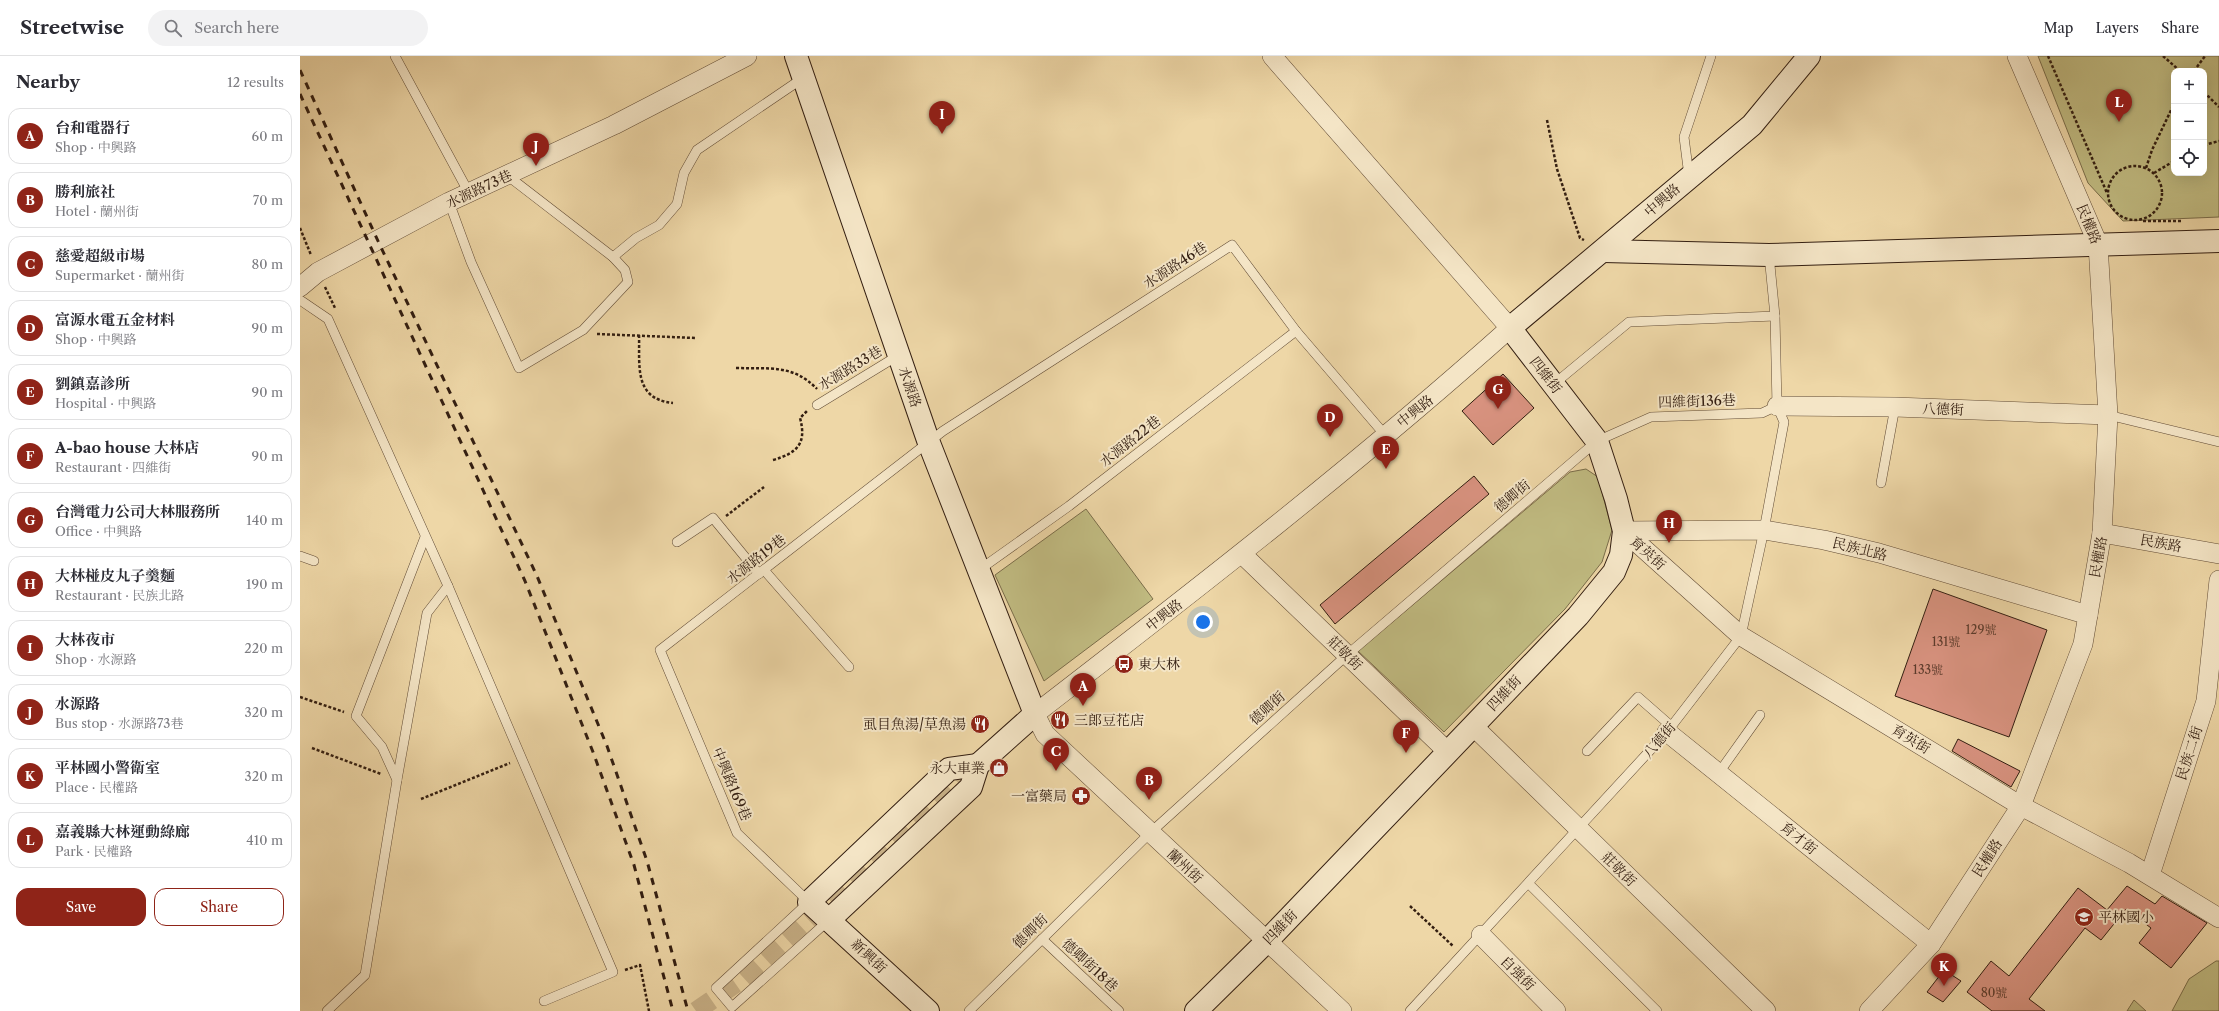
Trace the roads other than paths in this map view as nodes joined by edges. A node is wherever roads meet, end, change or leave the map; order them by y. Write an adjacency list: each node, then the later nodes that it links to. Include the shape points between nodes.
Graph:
1 (395, 56): 11 (lane)
2 (747, 56): 9 (street, 水源路73巷)
3 (796, 56): 8 (street, 水源路)
4 (1272, 56): 21 (street)
5 (1711, 56): 10 (lane, via 1684,137)
6 (1809, 56): 10 (street, 中興路, via 1752,125)
7 (2017, 56): 14 (street, 民權路)
8 (803, 78): 17 (lane, via 697,150 684,173 677,204 659,225 636,238); 23 (street, 水源路)
9 (508, 176): 11 (street, 水源路73巷); 17 (lane)
10 (1690, 176): 15 (street, 中興路)
11 (469, 192): 12 (street, 水源路73巷)
12 (449, 202): 17 (lane, via 471,262 519,368 590,324 628,282 625,270); 18 (street, 水源路73巷, via 318,272)
13 (2219, 241): 14 (street)
14 (2098, 244): 16 (street); 28 (street, 民權路)
15 (1604, 252): 16 (street); 21 (street, 中興路)
16 (1768, 255): 20 (lane, 八德街)
17 (613, 258)
18 (300, 286)
19 (300, 300): 37 (lane, via 328,319)
20 (1775, 316): 24 (lane, via 1629,322); 26 (lane, 八德街)
21 (1510, 328): 24 (street, 四維街); 29 (street, 中興路, via 1442,389)
22 (1296, 331): 29 (lane, 水源路46巷); 32 (lane, 水源路46巷, via 1232,245 943,431); 43 (lane, 水源路22巷, via 1069,506)
23 (899, 355): 25 (lane, 水源路33巷); 32 (street, 水源路)
24 (1554, 384): 30 (street, 四維街)
25 (817, 405)
26 (1777, 406): 27 (street, 八德街); 30 (lane, 四維街136巷, via 1762,413 1651,417); 34 (lane, 八德街, via 1784,422)
27 (1895, 408): 28 (street, 八德街); 33 (lane)
28 (2108, 415): 31 (lane); 36 (street, 民權路)
29 (1385, 435): 39 (street, 中興路)
30 (1597, 441): 35 (street, 四維街); 49 (lane, 德卿街)
31 (2219, 442)
32 (929, 443): 43 (street, 水源路); 44 (lane, 水源路19巷)
33 (1880, 483)
34 (1764, 530): 35 (street, 民族北路); 47 (street, 民族北路, via 1879,553); 48 (lane, 八德街)
35 (1624, 531): 48 (street, 育英街); 54 (street, 四維街, via 1621,555 1614,572 1578,616)
36 (2102, 533): 40 (street, 民族路); 47 (street, 民權路)
37 (426, 537): 46 (lane); 60 (lane, via 356,716 382,747)
38 (677, 542): 44 (lane, via 713,518)
39 (1242, 554): 49 (street, 莊敬街); 51 (street, 中興路)
40 (2219, 554)
41 (300, 556): 42 (lane)
42 (314, 561)
43 (979, 570): 51 (street, 水源路)
44 (761, 572): 50 (lane); 53 (lane, 水源路19巷, via 660,650)
45 (2219, 580): 64 (street, 民族二街, via 2206,701)
46 (448, 586): 60 (lane, via 427,613); 73 (lane, via 613,972)
47 (2088, 615): 61 (street, 民權路, via 2083,644)
48 (1741, 636): 55 (lane, 八德街); 61 (street, 育英街)
49 (1347, 655): 57 (street, 莊敬街); 63 (lane, 德卿街)
50 (849, 667)
51 (1035, 714): 58 (street, 中興路); 63 (street, 蘭州街, via 1045,734)
52 (1760, 715): 59 (lane)
53 (690, 721): 66 (lane, 中興路169巷, via 737,833)
54 (1473, 726): 57 (street, 四維街); 62 (street, 莊敬街)
55 (1669, 729): 56 (lane, via 1638,697); 59 (street, 育才街); 62 (lane, 八德街)
56 (1587, 751)
57 (1448, 752): 71 (street, 四維街)
58 (972, 771): 66 (street, via 949,769); 68 (street, via 970,787)
59 (1718, 774): 72 (street, 育才街)
60 (397, 780): 74 (lane, via 365,975)
61 (2021, 806): 64 (street, 育英街); 72 (street, 民權路)
62 (1578, 829): 65 (lane, 八德街); 83 (street, 莊敬街)
63 (1150, 833): 70 (lane, 德卿街); 71 (street, 蘭州街)
64 (2150, 876): 67 (street, 育英街)
65 (1529, 884): 69 (lane, 八德街); 82 (lane)
66 (809, 902): 68 (street, 新興街); 68 (lane, via 716,988 732,1007)
67 (2219, 918)
68 (829, 920): 75 (street, 新興街)
69 (1481, 935): 80 (lane, 八德街); 81 (street, 自強街)
70 (1042, 939): 76 (lane, 德卿街); 77 (lane, 德卿街18巷)
71 (1266, 942): 78 (street, 四維街); 79 (street, 蘭州街)
72 (1931, 944): 84 (street, 民權路)
73 (544, 1001)
74 (327, 1011)
75 (928, 1011)
76 (969, 1011)
77 (1119, 1011)
78 (1196, 1011)
79 (1342, 1011)
80 (1410, 1011)
81 (1556, 1011)
82 (1657, 1011)
83 (1766, 1011)
84 (1869, 1011)

